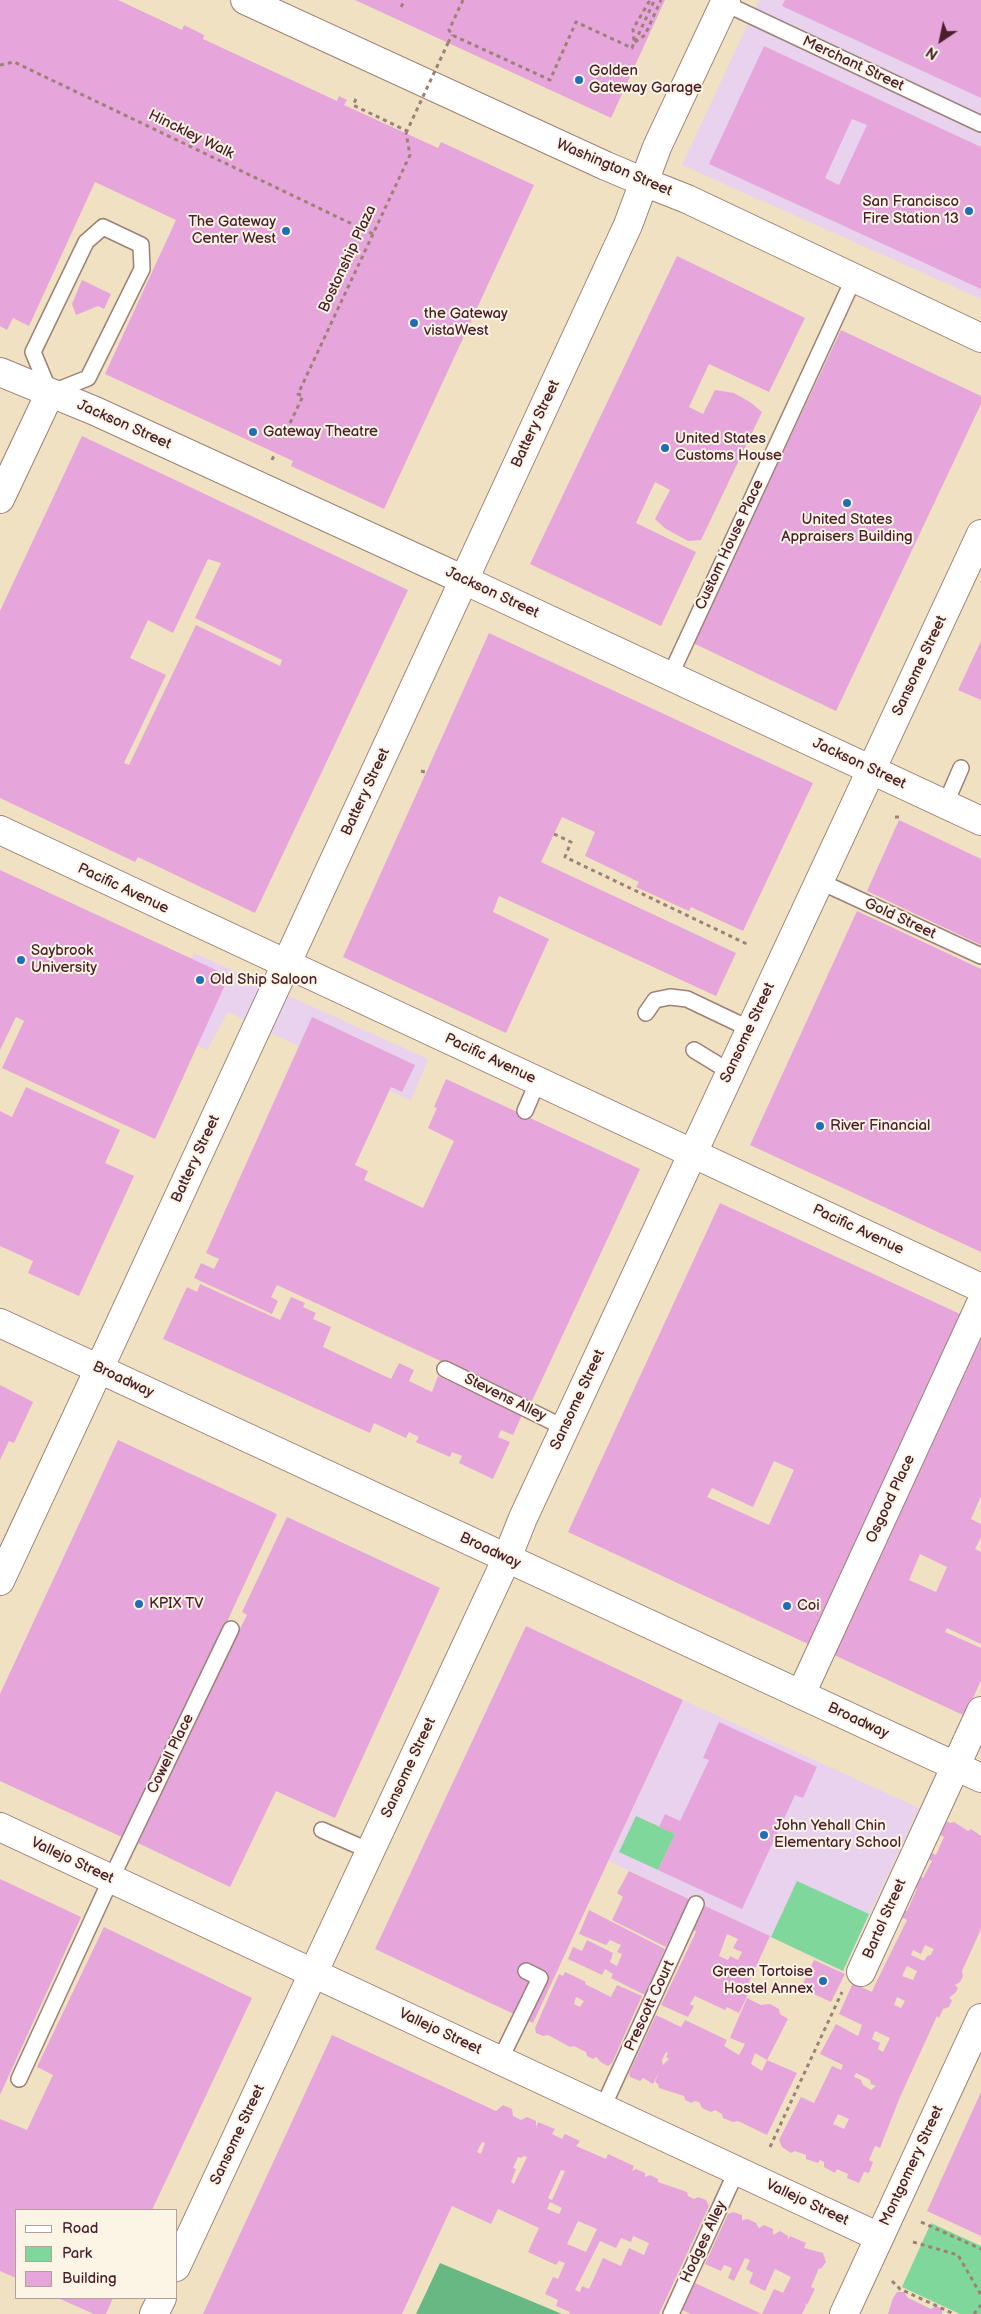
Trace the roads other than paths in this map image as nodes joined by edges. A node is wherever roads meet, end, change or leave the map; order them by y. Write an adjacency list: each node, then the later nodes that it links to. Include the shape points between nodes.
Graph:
1 (245, 0): 4 (street, Washington Street)
2 (725, 2): 3 (lane, Merchant Street); 4 (street, Battery Street, via 657,147)
3 (981, 124)
4 (644, 182): 5 (street, Washington Street); 11 (street, Battery Street, via 628,225)
5 (854, 278): 6 (street, Washington Street); 12 (lane, Custom House Place)
6 (981, 338)
7 (0, 372): 8 (street, Jackson Street)
8 (50, 393): 8 (lane, via 88,378 142,269 140,245 103,227 86,242 33,352); 9 (street); 11 (street, Jackson Street)
9 (0, 499)
10 (981, 534): 14 (street, Sansome Street)
11 (464, 580): 12 (street, Jackson Street); 20 (street, Battery Street)
12 (670, 676): 14 (street, Jackson Street)
13 (961, 768): 15 (lane)
14 (871, 770): 15 (street, Jackson Street); 18 (street, Sansome Street)
15 (945, 805): 16 (street, Jackson Street)
16 (981, 821)
17 (0, 830): 20 (street, Pacific Avenue)
18 (819, 881): 19 (lane, Gold Street); 22 (street, Sansome Street)
19 (981, 956)
20 (286, 965): 25 (street, Pacific Avenue); 31 (street, Battery Street)
21 (646, 1013): 22 (lane, via 655,1000 670,997 687,999)
22 (750, 1030): 24 (street, Sansome Street)
23 (694, 1050): 24 (lane)
24 (730, 1072): 27 (street, Sansome Street)
25 (538, 1081): 26 (lane); 27 (street, Pacific Avenue)
26 (525, 1111)
27 (692, 1153): 28 (street, Pacific Avenue); 33 (street, Sansome Street)
28 (981, 1288)
29 (981, 1303): 37 (street, Osgood Place)
30 (0, 1323): 31 (street, Broadway)
31 (99, 1369): 34 (street, Broadway); 35 (street, Battery Street)
32 (445, 1369): 33 (lane, Stevens Alley)
33 (565, 1428): 34 (street, Sansome Street)
34 (507, 1558): 37 (street, Broadway); 43 (street, Sansome Street)
35 (0, 1581)
36 (232, 1629): 44 (lane, Cowell Place)
37 (801, 1694): 39 (street, Broadway)
38 (981, 1711): 39 (street, Bartol Street)
39 (955, 1766): 40 (street, Broadway); 47 (street, Bartol Street)
40 (981, 1778)
41 (0, 1827): 44 (street, Vallejo Street)
42 (322, 1830): 43 (lane)
43 (370, 1851): 48 (street, Sansome Street)
44 (111, 1879): 48 (street, Vallejo Street); 51 (lane, Cowell Place)
45 (696, 1904): 52 (lane, Prescott Court)
46 (526, 1971): 50 (lane, via 540,1978)
47 (861, 1972)
48 (314, 1973): 50 (street, Vallejo Street); 55 (street, Sansome Street)
49 (981, 2018): 54 (street, Montgomery Street)
50 (500, 2060): 52 (street, Vallejo Street)
51 (19, 2078)
52 (603, 2107): 53 (street, Vallejo Street)
53 (737, 2170): 54 (street, Vallejo Street); 58 (lane, Hodges Alley)
54 (879, 2237): 59 (street, Montgomery Street)
55 (178, 2263)
56 (162, 2299): 57 (street)
57 (154, 2314)
58 (671, 2314)
59 (844, 2314)

